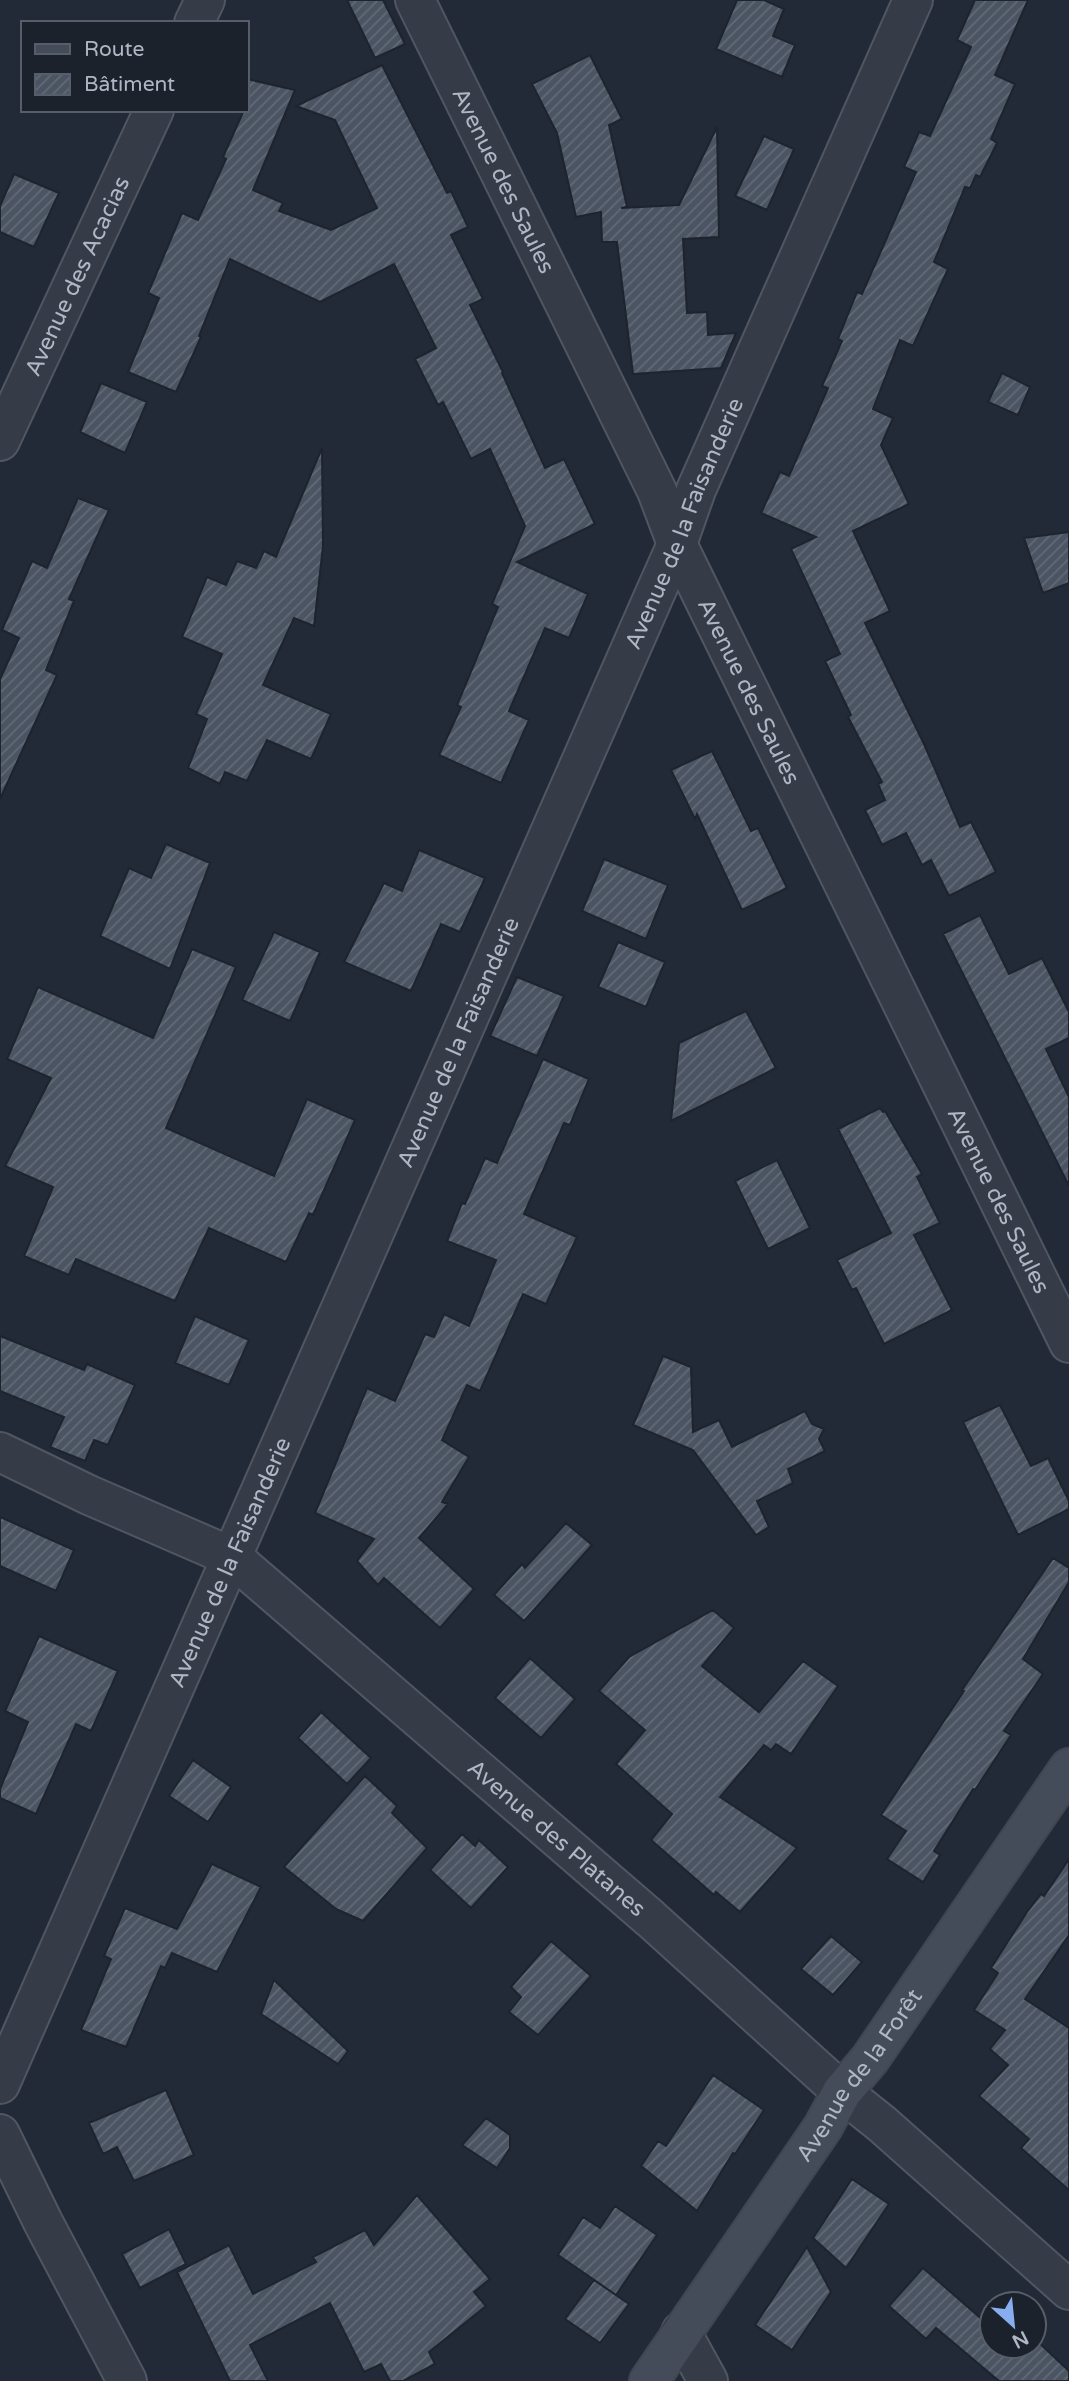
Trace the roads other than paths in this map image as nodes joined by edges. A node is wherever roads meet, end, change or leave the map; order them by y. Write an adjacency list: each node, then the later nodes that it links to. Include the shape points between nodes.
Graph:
1 (205, 0): 4 (street)
2 (415, 0): 7 (street, Avenue des Saules, via 657,491)
3 (913, 0): 7 (street, Avenue de la Faisanderie, via 696,490)
4 (195, 21)
5 (153, 112): 6 (street, Avenue des Acacias)
6 (0, 441)
7 (677, 544): 8 (street, Avenue des Saules); 10 (street, Avenue de la Faisanderie)
8 (1069, 1343)
9 (0, 1452): 10 (street, Avenue des Platanes)
10 (232, 1557): 12 (street, Avenue de la Faisanderie); 13 (street, Avenue des Platanes, via 641,1910)
11 (1069, 1768): 13 (street, Avenue de la Forêt, via 870,2059)
12 (0, 2084)
13 (842, 2092): 15 (street, Avenue des Platanes); 16 (street, Avenue de la Forêt, via 823,2127)
14 (0, 2134): 17 (street)
15 (1069, 2290)
16 (681, 2332): 18 (street, Avenue de la Forêt); 19 (street)
17 (127, 2381)
18 (649, 2381)
19 (708, 2381)

